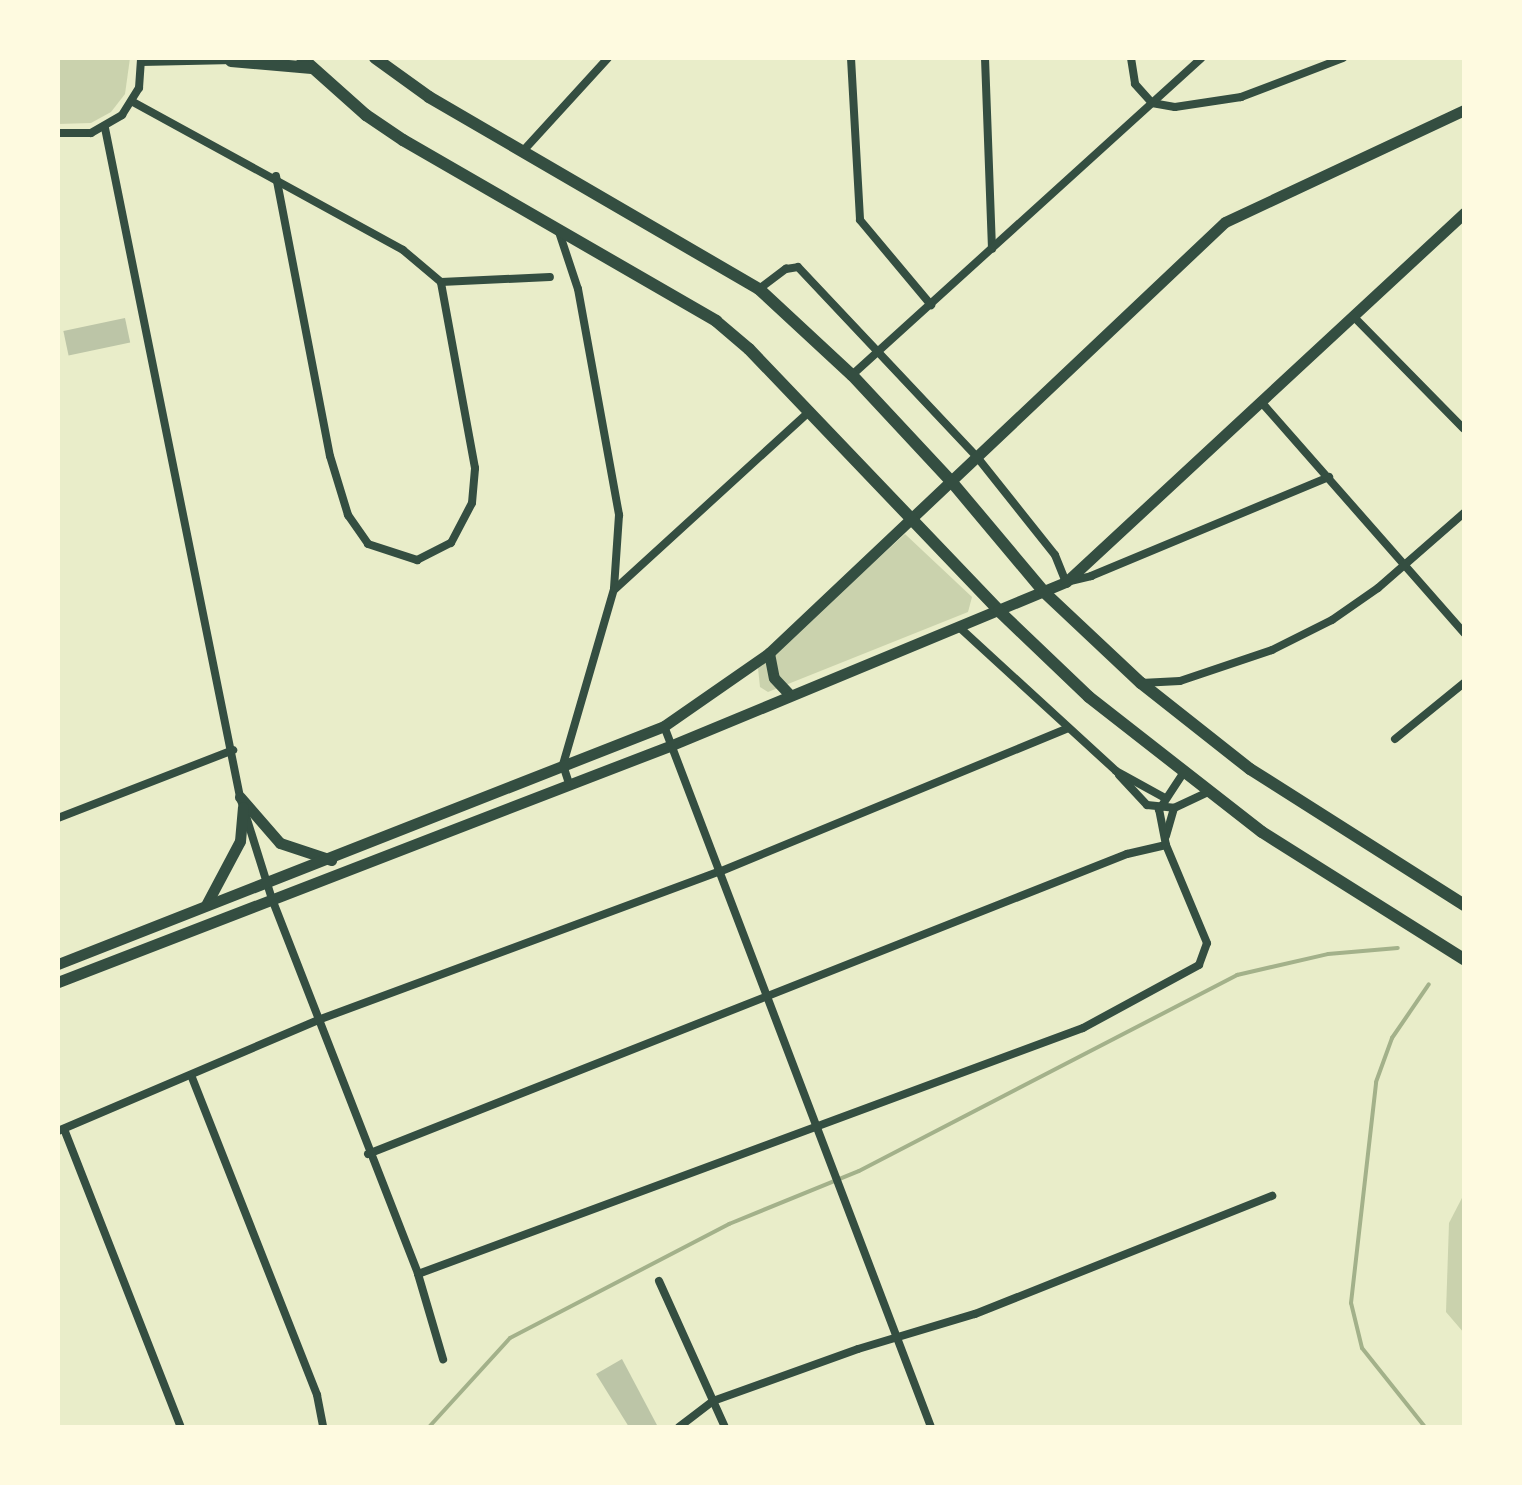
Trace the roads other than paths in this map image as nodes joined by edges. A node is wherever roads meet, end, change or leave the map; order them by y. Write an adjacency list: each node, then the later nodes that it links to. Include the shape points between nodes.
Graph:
1 (375, 58): 16 (main road, via 429,97)
2 (608, 58): 16 (street)
3 (851, 58): 24 (street, via 860,220)
4 (985, 58): 20 (street)
5 (1131, 58): 12 (street, via 1135,84)
6 (1201, 58): 12 (street)
7 (1343, 58): 12 (street, via 1241,97 1175,107)
8 (141, 60): 9 (street); 11 (street)
9 (235, 60): 10 (main road)
10 (307, 63): 19 (main road, via 403,140)
11 (133, 102): 14 (street); 17 (street)
12 (1152, 103): 20 (street)
13 (1464, 110): 31 (street, via 1225,222)
14 (105, 128): 15 (street); 51 (street)
15 (58, 133)
16 (523, 151): 23 (main road)
17 (276, 176): 22 (street, via 403,250); 22 (street, via 330,456 348,515 368,544 417,560 451,543 472,503 475,468)
18 (1462, 219): 25 (street)
19 (556, 225): 29 (main road, via 716,321); 38 (street, via 573,267 619,515)
20 (992, 249): 24 (street)
21 (550, 277): 22 (street)
22 (441, 282)
23 (759, 289): 26 (street, via 786,269 798,267); 27 (main road)
24 (931, 305): 26 (street)
25 (1353, 316): 28 (street); 30 (street)
26 (878, 353): 27 (street); 31 (street)
27 (852, 375): 33 (main road)
28 (1263, 404): 32 (street); 37 (street)
29 (810, 411): 35 (main road); 38 (street)
30 (1464, 429)
31 (977, 457): 33 (street); 37 (street, via 1055,555)
32 (1329, 477): 36 (street); 37 (street, via 1120,565)
33 (951, 481): 35 (street); 39 (main road)
34 (1464, 513): 36 (street)
35 (911, 520): 40 (main road); 43 (street)
36 (1406, 565): 42 (street); 44 (street, via 1332,620 1272,650 1180,681)
37 (1066, 582): 39 (street)
38 (614, 589): 52 (street)
39 (1044, 592): 40 (street); 44 (main road)
40 (999, 611): 41 (street); 54 (main road, via 1089,697)
41 (959, 627): 46 (street); 48 (street)
42 (1464, 633)
43 (769, 653): 46 (street, via 774,678); 47 (street)
44 (1141, 683): 69 (main road, via 1250,769)
45 (1464, 683): 49 (street)
46 (788, 693): 50 (street)
47 (664, 726): 50 (street); 52 (street)
48 (1069, 728): 53 (street); 66 (street)
49 (1395, 739)
50 (672, 745): 55 (street); 66 (street)
51 (233, 750): 58 (street); 61 (street)
52 (563, 765): 55 (street); 62 (street)
53 (1116, 771): 57 (street); 60 (street, via 1128,789)
54 (1184, 772): 56 (main road); 57 (street)
55 (569, 783): 63 (street)
56 (1209, 792): 59 (street); 71 (main road, via 1310,864)
57 (1165, 798): 60 (street)
58 (242, 802): 65 (street, via 280,843); 67 (street); 70 (street, via 240,841)
59 (1174, 808): 60 (street); 64 (street)
60 (1159, 810): 64 (street)
61 (58, 818)
62 (428, 822): 63 (street); 65 (street)
63 (433, 836): 68 (street)
64 (1165, 843): 74 (street); 77 (street, via 1207,943 1199,965 1083,1028)
65 (332, 860): 67 (street)
66 (719, 872): 74 (street); 75 (street)
67 (266, 883): 68 (street); 70 (street)
68 (272, 899): 73 (street); 75 (street)
69 (1464, 905)
70 (206, 906): 72 (street)
71 (1464, 959)
72 (58, 964)
73 (58, 982)
74 (766, 998): 77 (street); 79 (street)
75 (318, 1020): 76 (street); 79 (street)
76 (191, 1075): 78 (street); 87 (street, via 317,1395)
77 (818, 1123): 81 (street); 83 (street)
78 (61, 1130): 86 (street)
79 (368, 1154): 81 (street)
80 (1272, 1196): 83 (street, via 975,1314)
81 (418, 1274): 84 (street)
82 (659, 1281): 85 (street)
83 (897, 1337): 85 (street); 90 (street)
84 (443, 1359)
85 (713, 1401): 88 (street); 89 (street)
86 (181, 1427)
87 (323, 1427)
88 (679, 1427)
89 (725, 1427)
90 (931, 1427)

